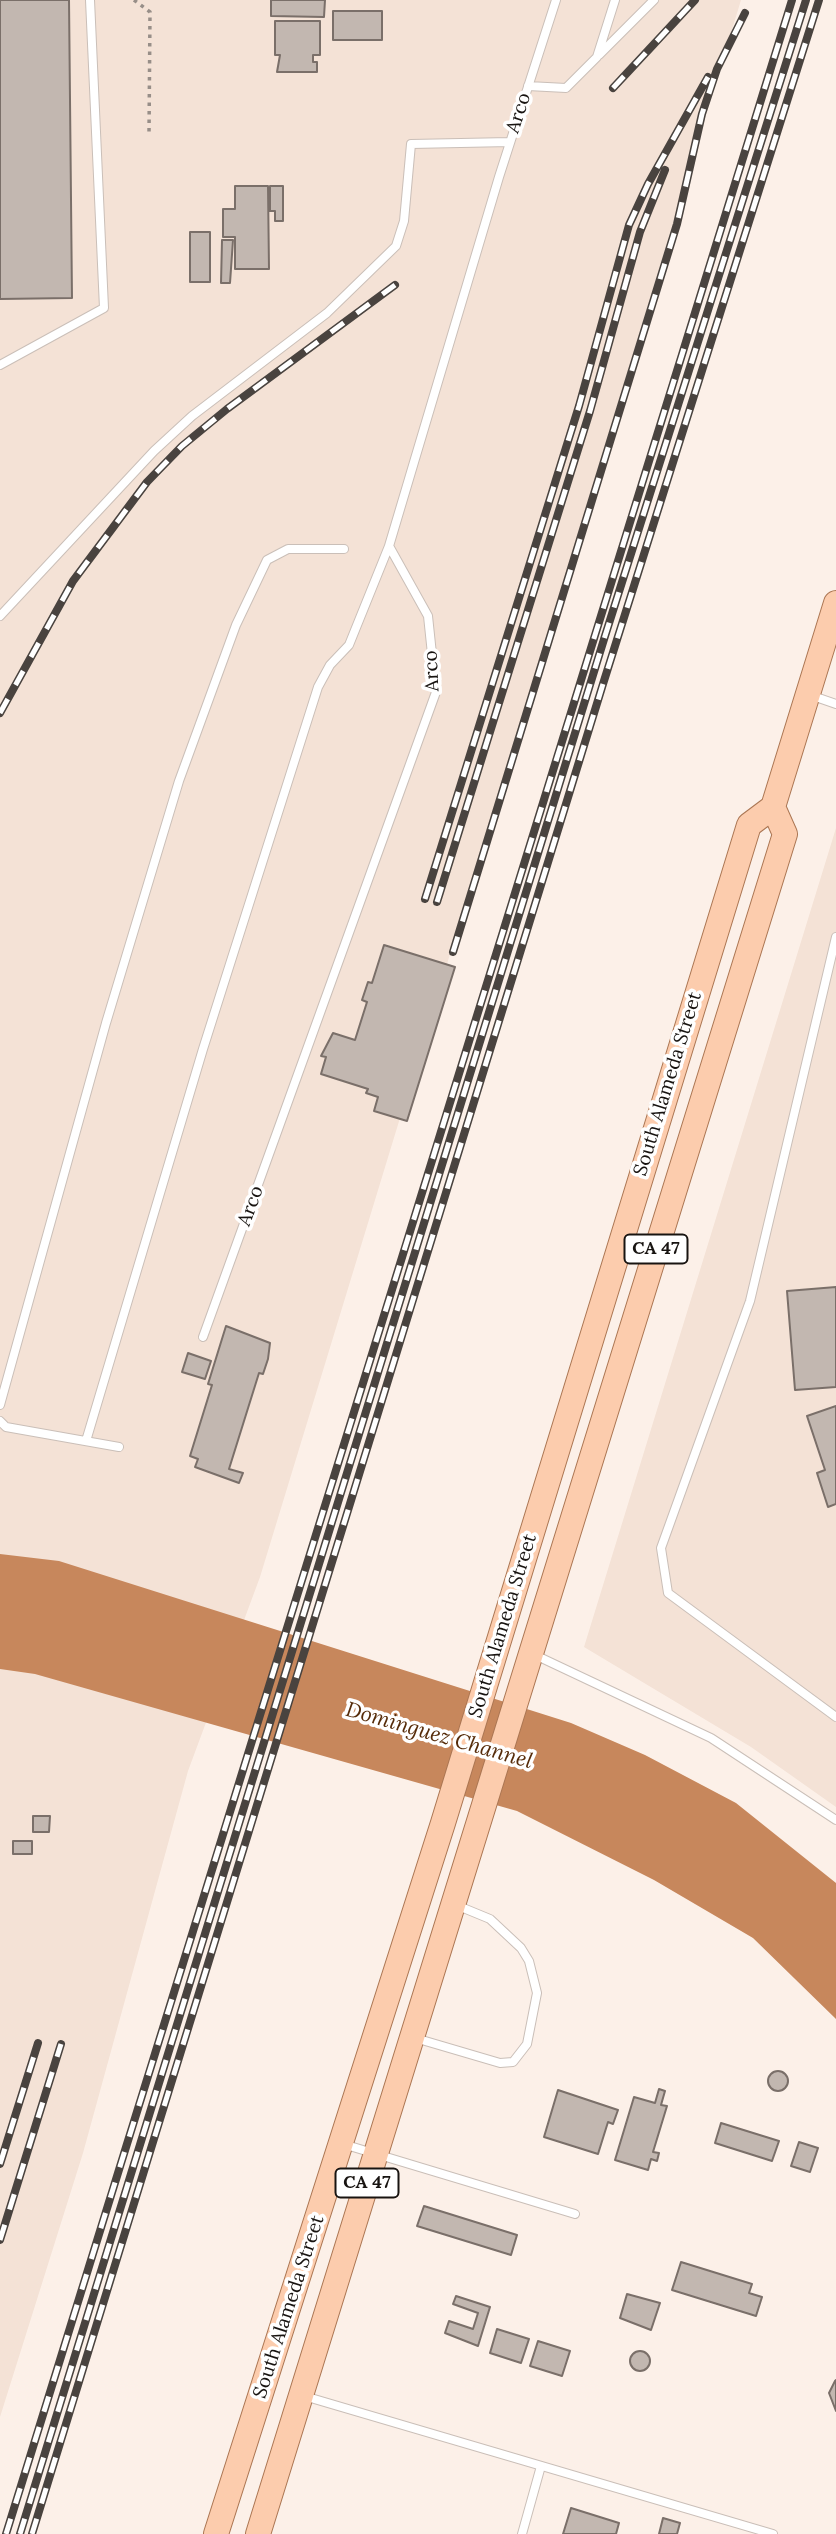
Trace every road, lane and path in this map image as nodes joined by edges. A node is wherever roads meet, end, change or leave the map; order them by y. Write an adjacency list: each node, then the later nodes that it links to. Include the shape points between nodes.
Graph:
1 (90, 0): 10 (lane, via 104,308)
2 (134, 0): 8 (path, via 150,12)
3 (556, 0): 7 (lane, Arco)
4 (615, 0): 6 (lane)
5 (653, 0): 6 (lane)
6 (597, 57): 7 (lane, via 566,88)
7 (528, 86): 9 (lane, Arco)
8 (149, 134)
9 (510, 142): 11 (lane, Arco); 14 (lane, via 411,144 404,221 396,246 327,313 192,416 154,451)
10 (0, 365)
11 (389, 545): 19 (lane, Arco, via 428,616 436,692); 22 (lane, via 349,645 318,687)
12 (344, 550): 20 (lane, via 279,552 267,560 236,625 180,781 106,1023)
13 (836, 603): 15 (main road)
14 (0, 616)
15 (808, 694): 16 (lane); 17 (main road)
16 (836, 704)
17 (773, 807): 24 (main road, South Alameda Street / CA 47, via 785,834); 29 (main road, South Alameda Street / CA 47, via 749,825)
18 (836, 937): 25 (lane, via 750,1301 662,1548 668,1593)
19 (203, 1337)
20 (0, 1405)
21 (0, 1422): 22 (lane, via 6,1427)
22 (86, 1441): 23 (lane)
23 (120, 1447)
24 (529, 1659): 26 (lane, via 711,1738); 27 (main road, South Alameda Street / CA 47)
25 (836, 1717)
26 (836, 1820)
27 (453, 1904): 28 (main road, South Alameda Street / CA 47); 28 (lane, via 490,1919 529,1961 537,1993 527,2044 513,2062 500,2063)
28 (412, 2037): 30 (main road, South Alameda Street / CA 47)
29 (341, 2143): 30 (lane); 34 (main road, South Alameda Street / CA 47)
30 (376, 2153): 31 (lane); 32 (main road, South Alameda Street / CA 47)
31 (575, 2214)
32 (301, 2395): 33 (lane); 35 (main road, South Alameda Street / CA 47)
33 (541, 2466): 36 (lane); 37 (lane)
34 (216, 2534)
35 (258, 2534)
36 (523, 2534)
37 (773, 2534)

